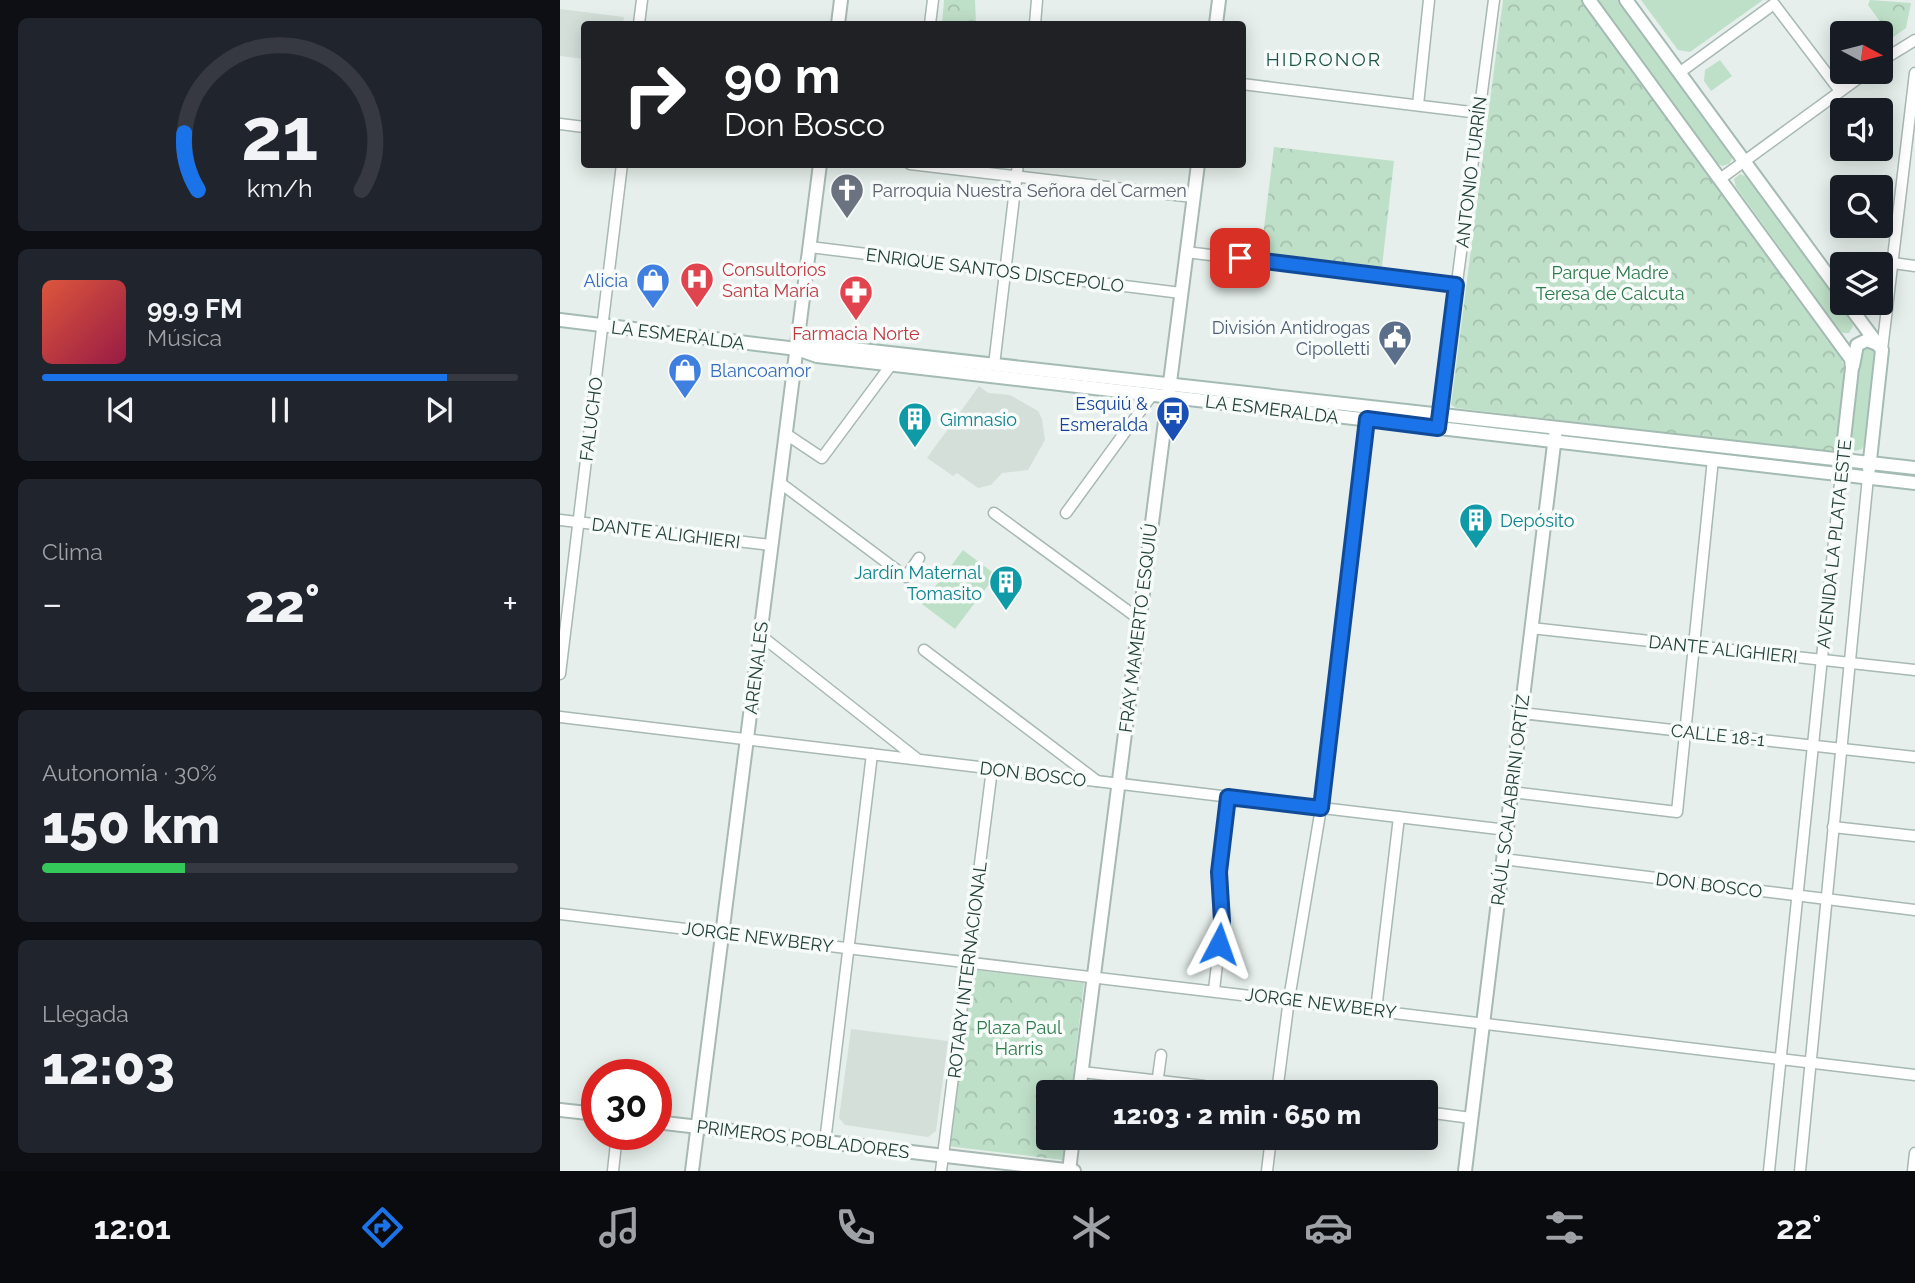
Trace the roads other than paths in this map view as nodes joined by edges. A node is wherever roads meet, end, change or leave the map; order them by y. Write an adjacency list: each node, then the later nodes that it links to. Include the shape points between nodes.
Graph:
1 (642, 0): 10 (street)
2 (841, 0): 11 (main road)
3 (933, 0): 12 (street)
4 (1037, 0): 13 (street)
5 (1219, 0): 14 (main road)
6 (1429, 0): 22 (street)
7 (1494, 0): 23 (street, ANTONIO TURRÍN)
8 (1589, 0): 33 (main road)
9 (1626, 0): 17 (main road)
10 (639, 21)
11 (838, 21)
12 (930, 21)
13 (1035, 21)
14 (1216, 21)
15 (1915, 40): 16 (street)
16 (1894, 53)
17 (1679, 73): 21 (street, via 1774,4); 26 (main road)
18 (1915, 73): 37 (street)
19 (1246, 84): 22 (street)
20 (1850, 84): 21 (street)
21 (1840, 91): 26 (street)
22 (1418, 105): 23 (street)
23 (1479, 113): 42 (street, ANTONIO TURRÍN)
24 (560, 124): 25 (street)
25 (581, 127)
26 (1744, 162): 33 (street); 41 (main road)
27 (622, 168): 47 (street, FALUCHO)
28 (820, 168): 35 (main road, ARENALES)
29 (944, 168): 32 (street)
30 (1018, 168): 32 (street)
31 (1197, 168): 34 (main road, FRAY MAMERTO ESQUIÚ)
32 (1017, 177): 34 (street); 40 (street)
33 (1720, 179): 52 (main road, via 1849,356)
34 (1193, 197): 36 (main road, FRAY MAMERTO ESQUIÚ)
35 (810, 247): 40 (street, ENRIQUE SANTOS DISCEPOLO); 49 (main road, ARENALES)
36 (1186, 252): 42 (street); 43 (main road, FRAY MAMERTO ESQUIÚ)
37 (1893, 255)
38 (1893, 263): 39 (street)
39 (1915, 266)
40 (1005, 271): 43 (street, ENRIQUE SANTOS DISCEPOLO); 51 (street)
41 (1830, 278)
42 (1456, 285): 56 (street, ANTONIO TURRÍN)
43 (1181, 293): 53 (main road, FRAY MAMERTO ESQUIÚ)
44 (1856, 315): 48 (main road)
45 (1885, 315): 48 (street)
46 (560, 320): 47 (main road, LA ESMERALDA)
47 (603, 326): 49 (main road, LA ESMERALDA); 70 (street, FALUCHO)
48 (1880, 347): 52 (main road, via 1867,340 1857,345); 61 (main road, AVENIDA LA PLATA ESTE)
49 (797, 349): 50 (main road, LA ESMERALDA, via 817,356); 51 (main road, LA ESMERALDA, via 818,345); 57 (main road, ARENALES)
50 (891, 365): 54 (main road, LA ESMERALDA); 57 (street, via 822,458)
51 (994, 365): 53 (main road, LA ESMERALDA)
52 (1853, 368): 60 (main road, AVENIDA LA PLATA ESTE)
53 (1168, 391): 54 (main road, LA ESMERALDA); 55 (main road, LA ESMERALDA); 73 (main road, FRAY MAMERTO ESQUIÚ)
54 (1152, 395): 68 (street)
55 (1368, 413): 56 (main road, LA ESMERALDA); 96 (street)
56 (1438, 421): 58 (main road, LA ESMERALDA)
57 (786, 434): 65 (main road, ARENALES)
58 (1555, 435): 59 (main road, LA ESMERALDA); 60 (main road, LA ESMERALDA); 74 (main road, RAÚL SCALABRINI ORTÍZ)
59 (1713, 459): 63 (main road, LA ESMERALDA); 76 (street)
60 (1842, 460): 61 (main road, LA ESMERALDA); 63 (main road, AVENIDA LA PLATA ESTE)
61 (1869, 463): 62 (main road, LA ESMERALDA); 64 (main road, AVENIDA LA PLATA ESTE)
62 (1915, 468)
63 (1841, 474): 64 (main road, LA ESMERALDA); 78 (street, AVENIDA LA PLATA ESTE)
64 (1868, 477): 66 (main road, LA ESMERALDA); 79 (street, AVENIDA LA PLATA ESTE)
65 (779, 482): 71 (main road, ARENALES); 72 (street, via 906,577)
66 (1915, 483)
67 (994, 513): 73 (street)
68 (1066, 513)
69 (560, 520): 70 (street, DANTE ALIGHIERI)
70 (578, 523): 71 (street, DANTE ALIGHIERI); 81 (street, FALUCHO)
71 (771, 545): 75 (main road, ARENALES)
72 (919, 558)
73 (1139, 619): 93 (main road, FRAY MAMERTO ESQUIÚ)
74 (1531, 628): 76 (street, DANTE ALIGHIERI); 82 (main road, RAÚL SCALABRINI ORTÍZ)
75 (760, 635): 85 (main road, ARENALES); 90 (street)
76 (1694, 646): 78 (street, DANTE ALIGHIERI); 84 (street)
77 (924, 650): 92 (street)
78 (1822, 660): 79 (street, DANTE ALIGHIERI); 86 (street, AVENIDA LA PLATA ESTE)
79 (1849, 663): 80 (street, DANTE ALIGHIERI); 87 (street, AVENIDA LA PLATA ESTE)
80 (1915, 670)
81 (560, 674)
82 (1521, 713): 84 (street, CALLE 18-1); 94 (main road, RAÚL SCALABRINI ORTÍZ)
83 (560, 717): 85 (street, DON BOSCO)
84 (1685, 732): 86 (street, CALLE 18-1); 94 (street, via 1677,811)
85 (747, 739): 88 (street, DON BOSCO); 106 (main road, ARENALES)
86 (1813, 746): 87 (street, CALLE 18-1); 102 (street, AVENIDA LA PLATA ESTE)
87 (1841, 749): 89 (street, CALLE 18-1); 98 (street, AVENIDA LA PLATA ESTE)
88 (872, 754): 90 (street, DON BOSCO); 107 (street)
89 (1915, 757)
90 (918, 760): 91 (street, DON BOSCO)
91 (992, 769): 92 (street, DON BOSCO); 108 (street, ROTARY INTERNACIONAL)
92 (1098, 782): 93 (street, DON BOSCO)
93 (1118, 784): 95 (street, DON BOSCO); 109 (main road, FRAY MAMERTO ESQUIÚ)
94 (1511, 792): 99 (main road, RAÚL SCALABRINI ORTÍZ)
95 (1228, 797): 96 (street, DON BOSCO); 110 (street, via 1219,872 1222,921)
96 (1321, 808): 97 (street, DON BOSCO); 111 (street)
97 (1399, 817): 99 (street, DON BOSCO); 112 (street)
98 (1833, 827): 100 (street); 103 (street, AVENIDA LA PLATA ESTE)
99 (1507, 830): 101 (main road, RAÚL SCALABRINI ORTÍZ)
100 (1915, 836)
101 (1503, 859): 102 (street, DON BOSCO); 113 (main road, RAÚL SCALABRINI ORTÍZ)
102 (1797, 896): 103 (street, DON BOSCO); 115 (street, AVENIDA LA PLATA ESTE)
103 (1826, 899): 104 (street, DON BOSCO); 116 (street, AVENIDA LA PLATA ESTE)
104 (1915, 910)
105 (560, 914): 106 (street, JORGE NEWBERY)
106 (722, 933): 107 (street, JORGE NEWBERY); 128 (main road, ARENALES)
107 (848, 947): 108 (street, JORGE NEWBERY); 129 (street)
108 (968, 961): 109 (street, JORGE NEWBERY); 134 (street, ROTARY INTERNACIONAL)
109 (1094, 976): 110 (street, JORGE NEWBERY); 117 (main road, FRAY MAMERTO ESQUIÚ)
110 (1214, 990): 111 (street, JORGE NEWBERY)
111 (1289, 999): 112 (street, JORGE NEWBERY); 122 (street)
112 (1376, 1010): 113 (street, JORGE NEWBERY)
113 (1483, 1023): 115 (street, JORGE NEWBERY); 126 (main road, RAÚL SCALABRINI ORTÍZ)
114 (1161, 1055): 121 (street)
115 (1781, 1059): 116 (street, JORGE NEWBERY); 141 (street, AVENIDA LA PLATA ESTE)
116 (1810, 1063): 118 (street, JORGE NEWBERY); 142 (street, AVENIDA LA PLATA ESTE)
117 (1082, 1072): 119 (main road, FRAY MAMERTO ESQUIÚ); 120 (street)
118 (1915, 1075)
119 (1081, 1080)
120 (1125, 1080)
121 (1158, 1080)
122 (1279, 1080)
123 (560, 1110): 124 (main road)
124 (581, 1113)
125 (1438, 1114): 126 (street)
126 (1471, 1118): 140 (main road, RAÚL SCALABRINI ORTÍZ)
127 (672, 1124): 128 (main road, PRIMEROS POBLADORES)
128 (698, 1126): 129 (main road, PRIMEROS POBLADORES); 136 (main road, ARENALES)
129 (825, 1142): 134 (main road, PRIMEROS POBLADORES)
130 (615, 1150): 135 (street)
131 (1072, 1150): 138 (main road)
132 (1270, 1150): 139 (street)
133 (1915, 1153): 143 (street)
134 (943, 1156): 137 (street, ROTARY INTERNACIONAL); 138 (main road, PRIMEROS POBLADORES)
135 (613, 1171)
136 (692, 1171)
137 (942, 1171)
138 (1071, 1171)
139 (1267, 1171)
140 (1465, 1171)
141 (1769, 1171)
142 (1800, 1171)
143 (1913, 1171)

